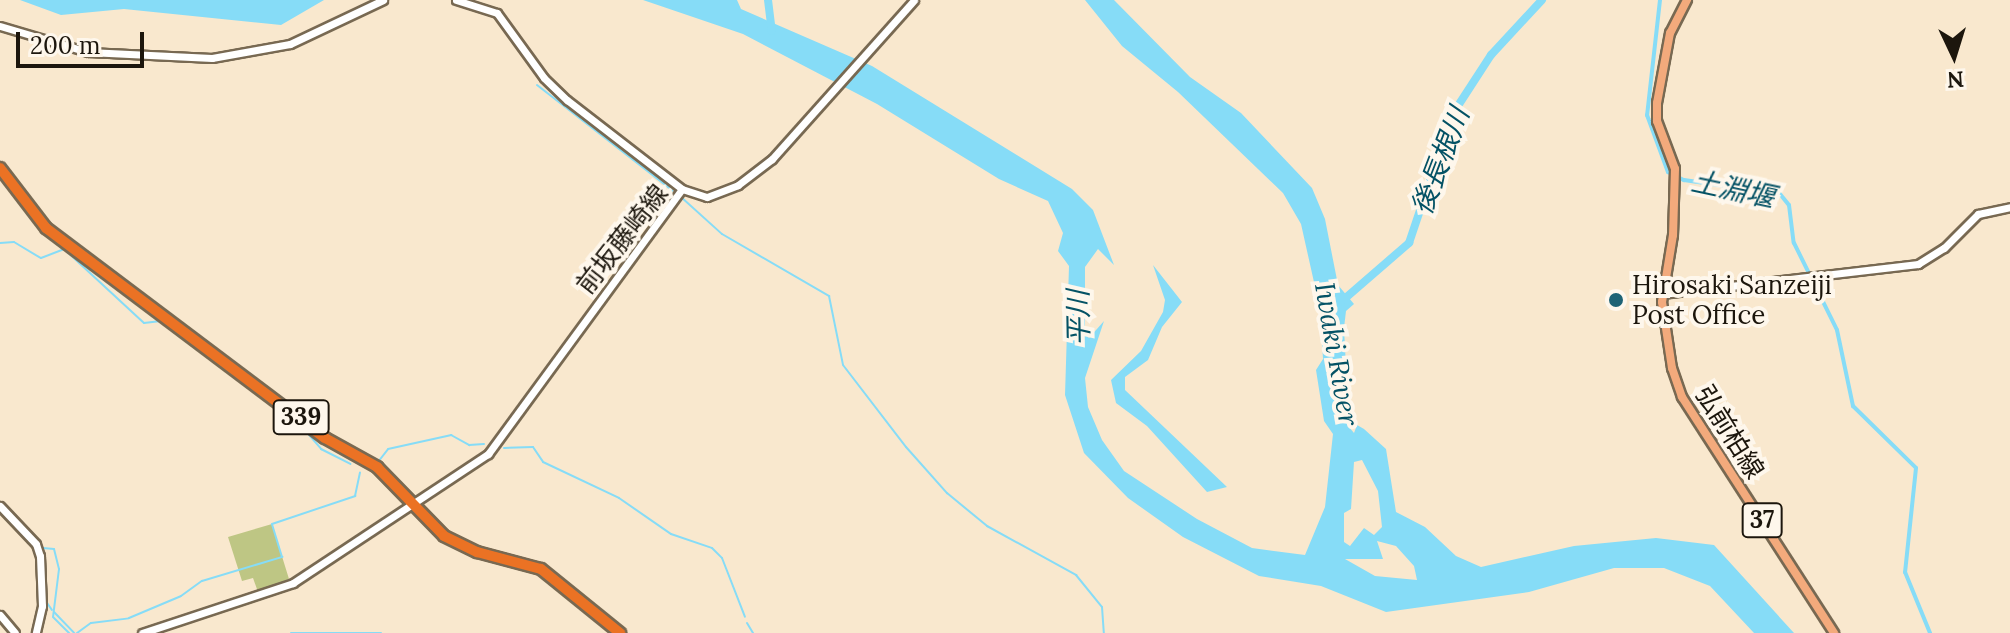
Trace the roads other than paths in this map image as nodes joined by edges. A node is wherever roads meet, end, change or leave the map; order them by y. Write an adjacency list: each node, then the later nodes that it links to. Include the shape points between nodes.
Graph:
1 (383, 0): 5 (main road, via 290,44 212,58 88,52)
2 (456, 0): 7 (main road, via 497,13 556,89)
3 (914, 0): 7 (main road, 前坂藤崎線, via 772,159 738,185 707,197)
4 (1687, 0): 9 (main road, 弘前柏線 / 37, via 1670,33 1657,103 1657,121 1675,169)
5 (0, 26)
6 (0, 168): 10 (highway, 339, via 46,228 325,438 377,467)
7 (682, 189): 10 (main road, 前坂藤崎線, via 497,444)
8 (2010, 207): 9 (main road, via 1978,214 1925,261)
9 (1662, 294): 17 (main road, 弘前柏線 / 37, via 1672,368 1682,397)
10 (415, 505): 15 (main road, 前坂藤崎線, via 293,583); 16 (highway, 339, via 458,545 541,569)
11 (0, 506): 14 (main road, via 36,544 40,556 42,606)
12 (0, 615): 13 (main road)
13 (15, 633)
14 (36, 633)
15 (142, 633)
16 (620, 633)
17 (1834, 633)

